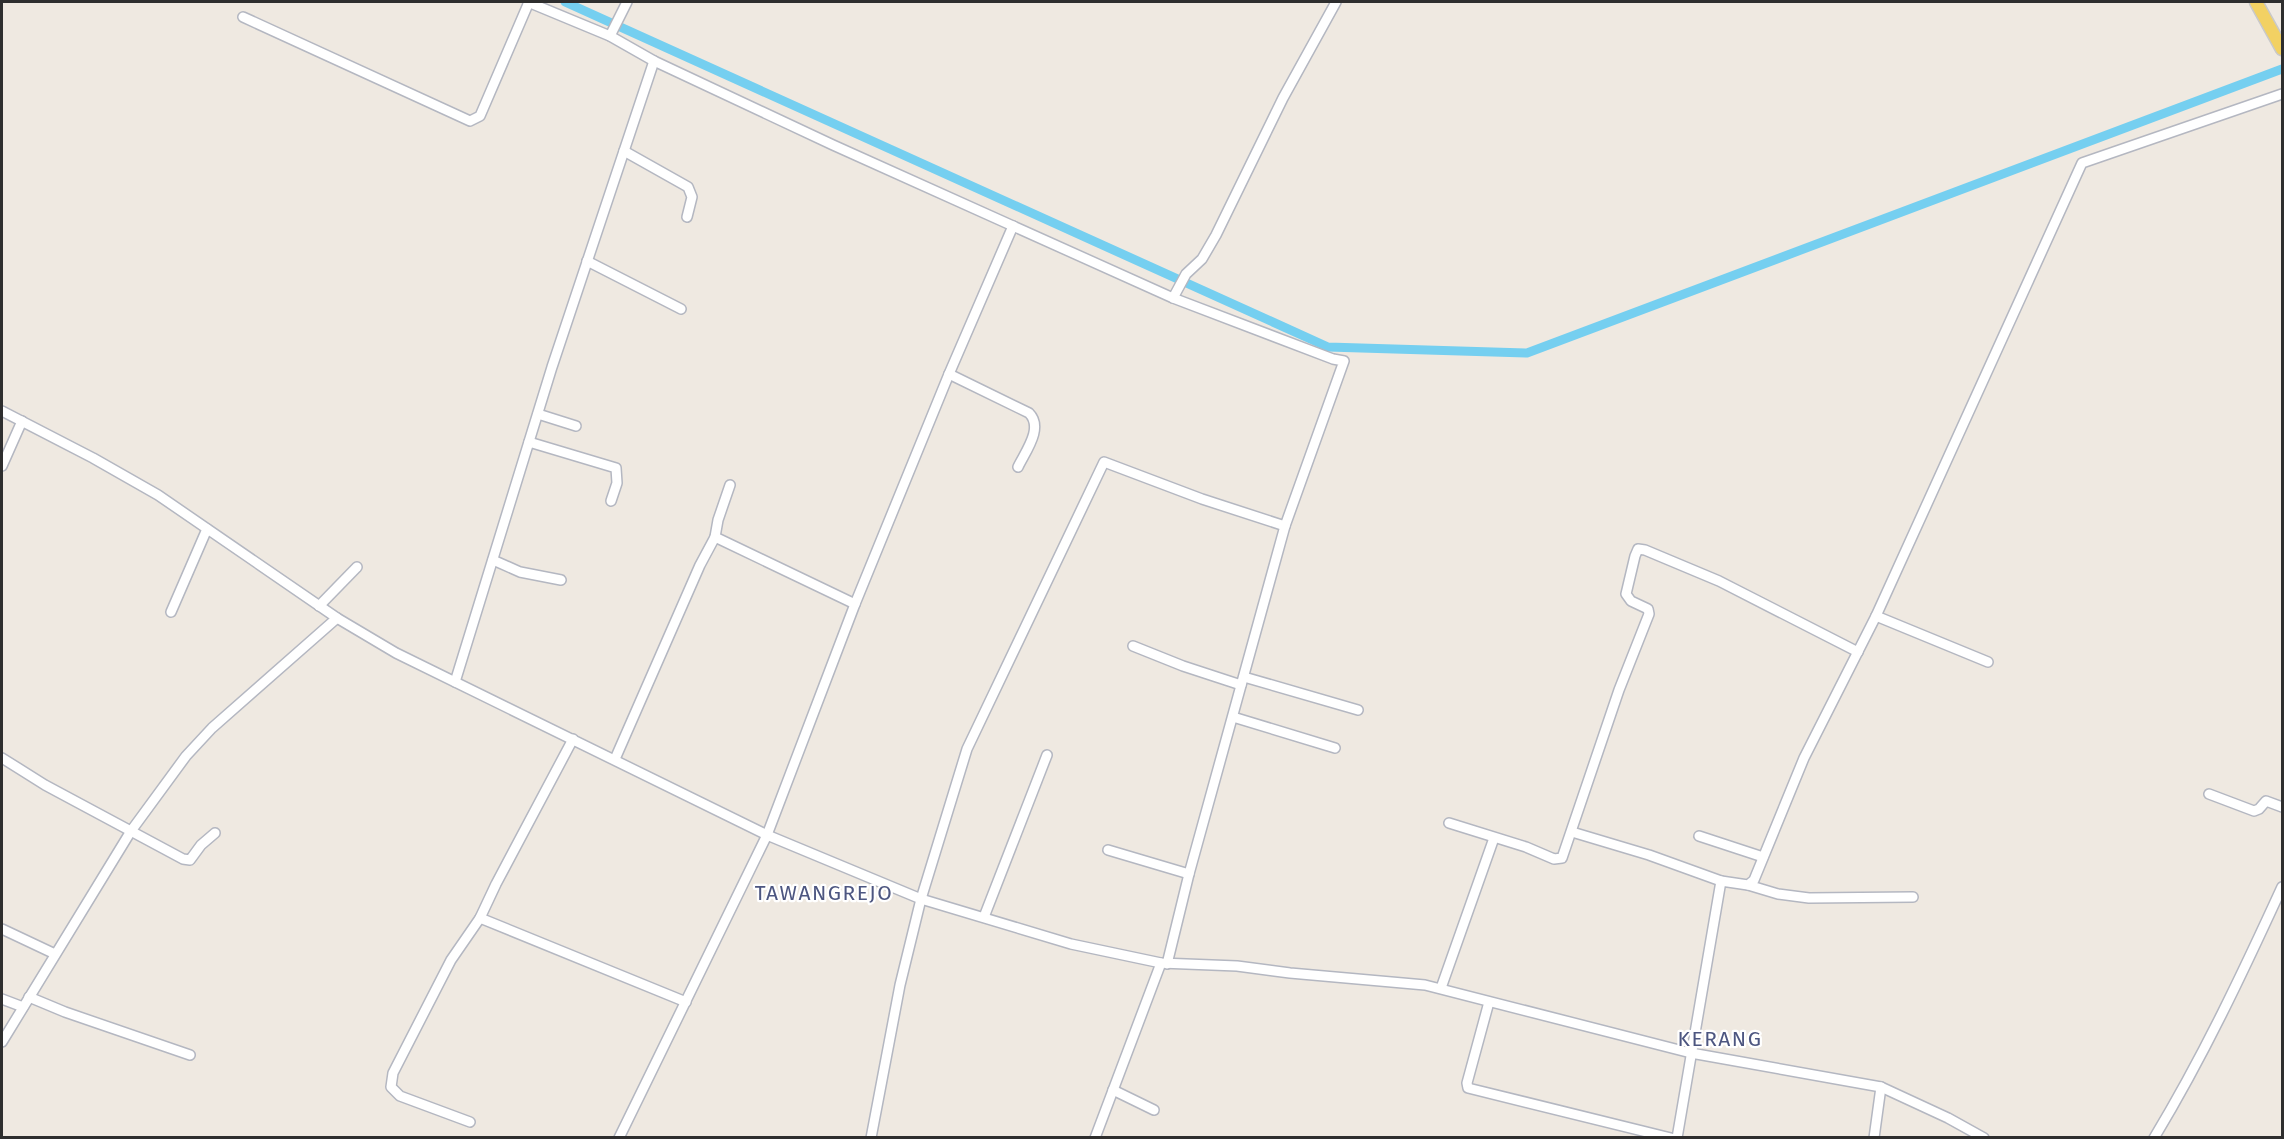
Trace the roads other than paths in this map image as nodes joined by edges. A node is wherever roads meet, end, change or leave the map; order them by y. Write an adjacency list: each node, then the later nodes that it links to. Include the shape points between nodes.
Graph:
1 (529, 2): 5 (street, via 480,116 470,121); 6 (street)
2 (627, 2): 6 (street)
3 (1336, 2): 14 (street, via 1283,98 1216,235)
4 (2256, 2): 7 (main road)
5 (243, 17)
6 (611, 35): 8 (street)
7 (2281, 47)
8 (654, 61): 10 (street); 12 (street)
9 (2283, 94): 35 (street, via 2082,163)
10 (624, 151): 11 (street, via 688,187 692,197); 13 (street)
11 (687, 217)
12 (1013, 226): 14 (street); 16 (street)
13 (587, 261): 15 (street); 18 (street)
14 (1174, 295): 26 (street, via 1344,361)
15 (681, 309)
16 (949, 375): 23 (street, via 1033,417 1035,430); 32 (street)
17 (2, 411): 19 (street)
18 (538, 414): 20 (street); 21 (street)
19 (22, 421): 22 (street); 27 (street, via 158,495)
20 (576, 426)
21 (529, 442): 25 (street, via 616,468 617,483); 29 (street)
22 (2, 466)
23 (1018, 467)
24 (730, 484): 28 (street)
25 (611, 501)
26 (1285, 526): 40 (street); 65 (street, via 1104,462 967,749)
27 (207, 529): 33 (street); 34 (street)
28 (715, 537): 32 (street); 48 (street)
29 (493, 561): 31 (street, via 520,572); 41 (street)
30 (357, 567): 33 (street)
31 (561, 580)
32 (855, 604): 55 (street)
33 (319, 606): 36 (street)
34 (171, 612)
35 (1876, 616): 38 (street); 39 (street)
36 (337, 618): 41 (street); 52 (street, via 212,728 186,756)
37 (1132, 646): 40 (street, via 1183,666)
38 (1858, 652): 53 (street, via 1719,581 1638,549 1626,594 1648,609 1649,614); 59 (street, via 1804,758)
39 (1988, 662)
40 (1243, 681): 42 (street); 43 (street)
41 (455, 682): 44 (street)
42 (1358, 710)
43 (1233, 717): 45 (street); 60 (street)
44 (573, 739): 48 (street); 67 (street)
45 (1335, 748)
46 (1047, 755): 66 (street)
47 (2, 759): 52 (street)
48 (615, 759): 55 (street)
49 (2208, 794): 50 (street, via 2254,811 2266,801)
50 (2283, 807)
51 (1449, 823): 57 (street)
52 (131, 831): 54 (street, via 188,860); 69 (street)
53 (1572, 832): 57 (street, via 1558,860); 61 (street)
54 (214, 834)
55 (767, 835): 65 (street); 74 (street)
56 (1699, 836): 59 (street)
57 (1494, 838): 71 (street)
58 (1108, 850): 60 (street)
59 (1762, 857): 62 (street, via 1754,880)
60 (1189, 874): 70 (street)
61 (1721, 881): 62 (street); 78 (street)
62 (1748, 885): 64 (street, via 1809,898)
63 (2283, 887): 91 (street, via 2226,1010)
64 (1913, 897)
65 (921, 899): 66 (street); 85 (street)
66 (984, 917): 70 (street, via 1071,944)
67 (480, 918): 74 (street); 83 (street, via 451,960 391,1080 391,1088 400,1096)
68 (2, 929): 69 (street)
69 (55, 954): 72 (street)
70 (1164, 963): 71 (street, via 1237,966); 81 (street)
71 (1441, 988): 75 (street)
72 (29, 997): 76 (street); 79 (street)
73 (2, 999): 76 (street)
74 (686, 1002): 84 (street)
75 (1489, 1002): 78 (street); 87 (street, via 1468,1088)
76 (23, 1007): 77 (street)
77 (2, 1042)
78 (1691, 1053): 80 (street); 88 (street)
79 (190, 1055)
80 (1881, 1088): 89 (street); 90 (street)
81 (1113, 1090): 82 (street); 86 (street)
82 (1154, 1110)
83 (470, 1122)
84 (619, 1137)
85 (871, 1137)
86 (1095, 1137)
87 (1671, 1137)
88 (1677, 1137)
89 (1874, 1137)
90 (1983, 1137)
91 (2154, 1137)

